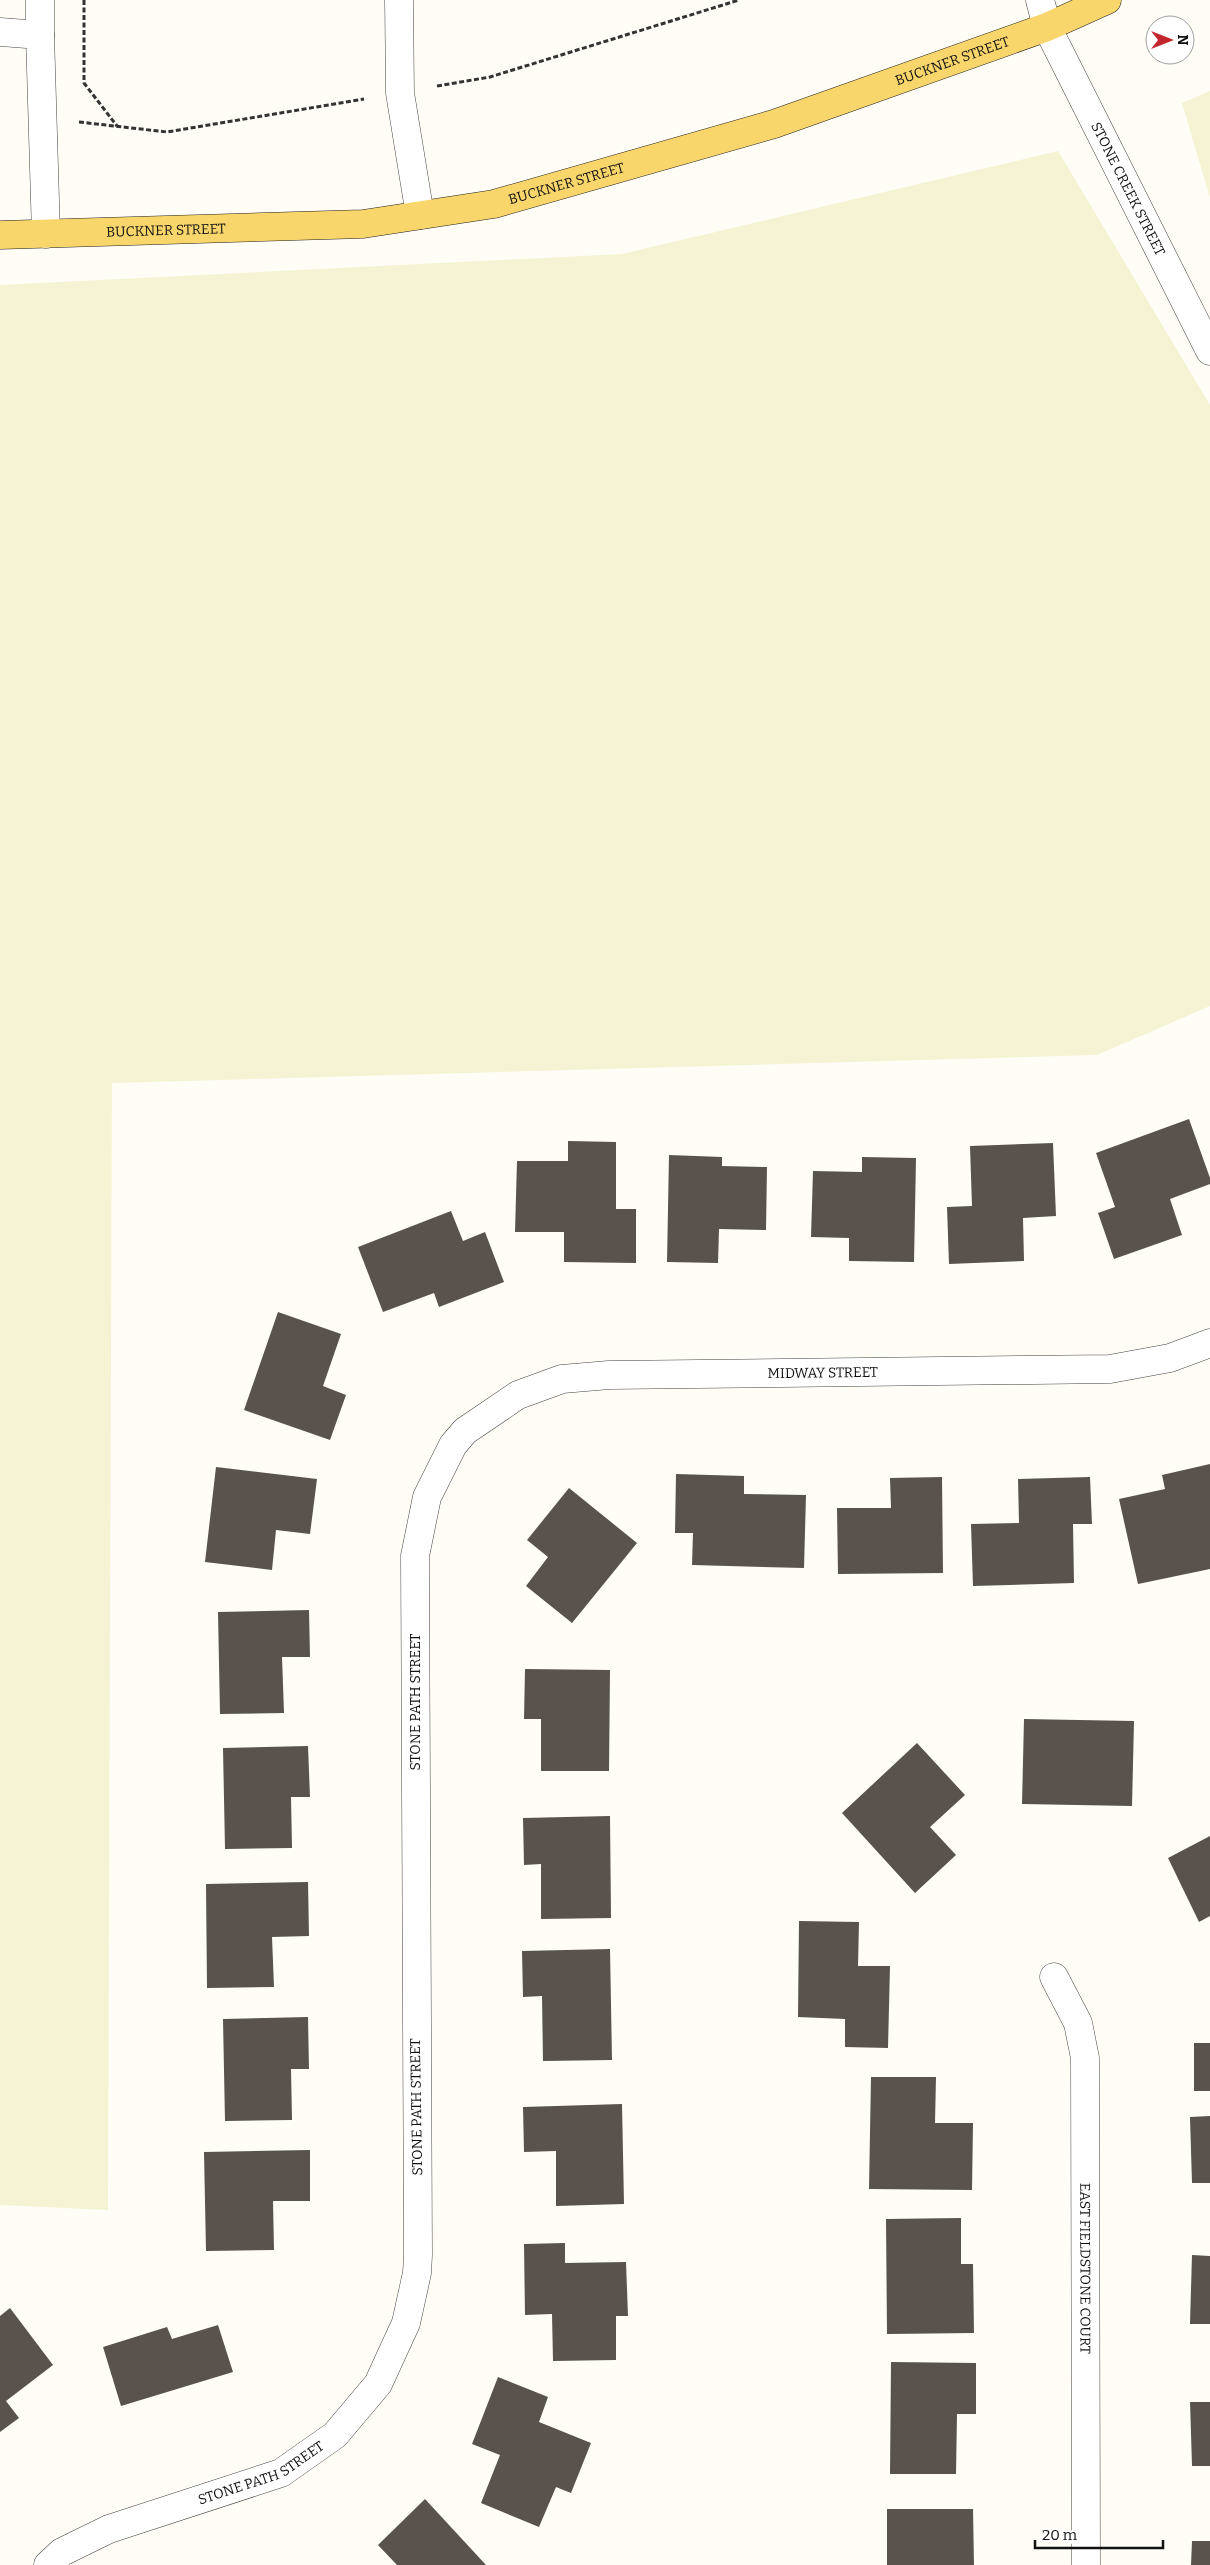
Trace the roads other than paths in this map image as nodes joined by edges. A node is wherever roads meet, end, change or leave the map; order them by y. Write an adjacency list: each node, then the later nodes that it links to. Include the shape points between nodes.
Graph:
1 (40, 0): 7 (street)
2 (399, 0): 8 (street, via 400,93)
3 (1040, 0): 5 (street, STONE CREEK STREET)
4 (1107, 0): 5 (main road, BUCKNER STREET)
5 (1047, 28): 8 (main road, BUCKNER STREET, via 774,124 494,204); 11 (street, STONE CREEK STREET)
6 (0, 32): 7 (street)
7 (40, 35): 9 (street)
8 (420, 215): 9 (main road, BUCKNER STREET, via 363,224)
9 (46, 234): 10 (main road, BUCKNER STREET)
10 (0, 235)
11 (1210, 351)
12 (1210, 1343): 13 (street, MIDWAY STREET, via 1170,1358 1110,1369 609,1375 562,1379 518,1394 482,1417)
13 (453, 1445): 15 (street, STONE PATH STREET, via 427,1497 414,1556 418,2255 406,2323 378,2384 335,2435 281,2473 109,2529 62,2552)
14 (1054, 1978): 16 (street, EAST FIELDSTONE COURT, via 1078,2023 1085,2058)
15 (48, 2565)
16 (1086, 2565)

